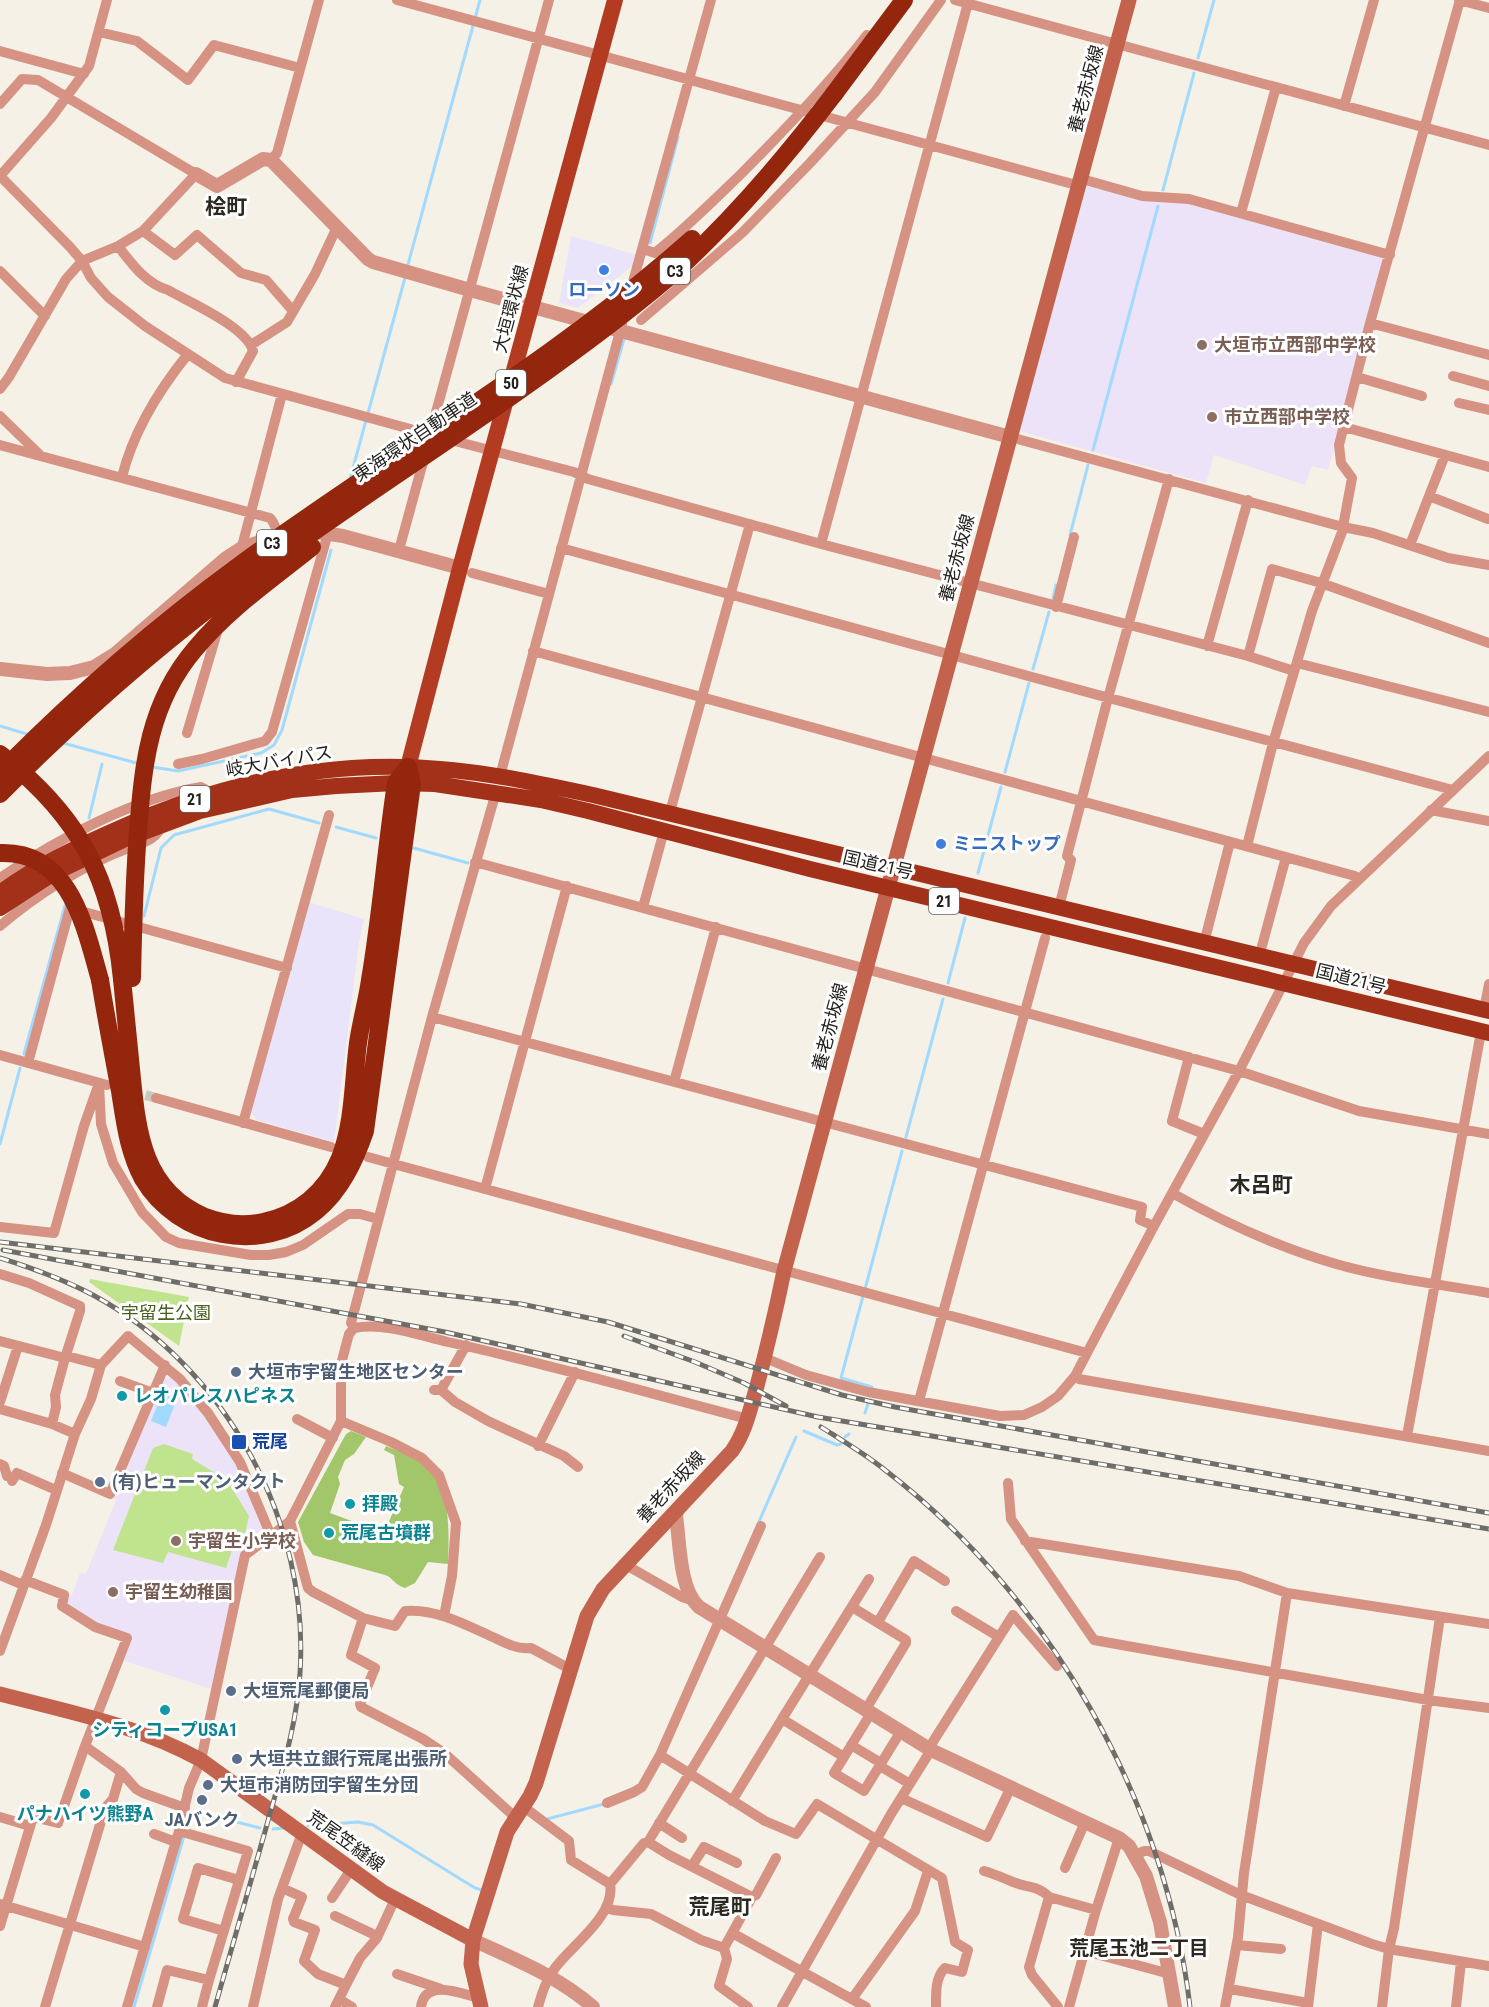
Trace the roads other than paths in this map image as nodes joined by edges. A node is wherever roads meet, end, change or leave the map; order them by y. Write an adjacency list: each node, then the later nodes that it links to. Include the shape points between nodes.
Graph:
1 (107, 0): 16 (street)
2 (319, 0): 21 (street)
3 (397, 0): 17 (street)
4 (549, 0): 17 (street)
5 (615, 0): 20 (main road, 大垣環状線 / 50)
6 (711, 0): 23 (street)
7 (893, 0): 29 (street)
8 (904, 0): 25 (highway, 東海環状自動車道 / C3)
9 (941, 0): 30 (street, via 875,92)
10 (956, 0): 14 (street)
11 (1129, 0): 18 (main road, 養老赤坂線)
12 (1374, 0): 28 (street)
13 (1460, 0): 15 (street); 31 (street)
14 (968, 3): 18 (street); 32 (street)
15 (1489, 8)
16 (99, 32): 21 (street, via 137,41 188,80 214,45); 22 (street)
17 (538, 38): 20 (street); 48 (street)
18 (1118, 45): 24 (street); 37 (main road, 養老赤坂線)
19 (0, 51): 22 (street)
20 (600, 56): 23 (street); 49 (main road, 大垣環状線 / 50)
21 (300, 68): 34 (street, via 277,153)
22 (84, 74): 26 (street)
23 (690, 80): 29 (street); 43 (street)
24 (1276, 87): 28 (street); 38 (street)
25 (834, 94): 69 (highway, 東海環状自動車道 / C3, bridge, via 758,189 675,271); 105 (highway, 東海環状自動車道 / C3, bridge, via 708,224 612,307 240,565)
26 (67, 97): 27 (street, via 38,80 22,79); 35 (street); 36 (street)
27 (0, 104)
28 (1344, 106): 31 (street)
29 (804, 111): 30 (street); 41 (street)
30 (847, 122): 32 (street); 46 (street)
31 (1426, 128): 33 (street); 44 (street)
32 (931, 145): 37 (street); 64 (street)
33 (1489, 145)
34 (271, 160): 35 (street, via 263,159 217,186); 39 (street)
35 (196, 174): 40 (street)
36 (0, 176): 45 (street)
37 (1081, 183): 38 (street, via 1142,196 1189,199); 72 (main road, 養老赤坂線)
38 (1241, 213): 44 (street)
39 (337, 227): 48 (street, via 368,259); 50 (street)
40 (143, 231): 42 (street); 50 (street, via 175,255 196,235 241,273 266,280)
41 (676, 237): 43 (street, via 655,253); 46 (street)
42 (118, 246): 45 (street); 55 (street, via 132,265 158,287 235,328)
43 (643, 249): 54 (street)
44 (1390, 255): 53 (street)
45 (82, 261): 51 (street, via 66,279); 56 (street, via 108,297)
46 (705, 267): 52 (street)
47 (0, 271): 51 (street)
48 (470, 290): 49 (street); 71 (street)
49 (532, 307): 54 (street); 74 (main road, 大垣環状線 / 50)
50 (293, 311): 55 (street, via 287,322)
51 (45, 316): 62 (street)
52 (641, 320)
53 (1370, 322): 57 (street); 59 (street)
54 (621, 330): 64 (street); 78 (street)
55 (251, 345): 60 (street, via 253,351)
56 (188, 354): 60 (street); 79 (street, via 147,415 126,459)
57 (1489, 355)
58 (1453, 376): 61 (street)
59 (1357, 377): 65 (street); 70 (street)
60 (236, 382): 63 (street)
61 (1489, 386)
62 (0, 389)
63 (282, 394): 71 (street); 83 (street)
64 (863, 396): 72 (street); 90 (street)
65 (1422, 396)
66 (1459, 403): 67 (street)
67 (1489, 410)
68 (0, 416): 76 (street)
69 (486, 416): 127 (highway, 東海環状自動車道 / C3, bridge, via 251,576 90,708); 157 (highway, bridge, via 231,612 180,669 158,710 146,751 136,854)
70 (1344, 427): 75 (street); 86 (street, via 1339,457 1352,483)
71 (430, 434): 74 (street); 94 (street)
72 (1010, 437): 80 (street); 98 (main road, 養老赤坂線)
73 (0, 445): 76 (street)
74 (493, 451): 78 (street); 96 (main road, 大垣環状線 / 50)
75 (1445, 455): 77 (street); 81 (street)
76 (42, 456): 79 (street)
77 (1489, 468)
78 (581, 475): 85 (street); 93 (street)
79 (122, 477): 83 (street)
80 (1169, 479): 82 (street); 102 (street)
81 (1429, 496): 84 (street); 91 (street)
82 (1248, 500): 86 (street); 104 (street)
83 (251, 512): 88 (street, via 270,518); 92 (street)
84 (1488, 519)
85 (750, 524): 90 (street); 99 (street)
86 (1343, 527): 91 (street); 97 (street)
87 (328, 533): 88 (street); 94 (street); 120 (street, via 272,732 265,741)
88 (279, 535): 92 (street)
89 (1074, 537): 101 (street)
90 (821, 544): 98 (street)
91 (1410, 545): 95 (street, via 1448,558)
92 (242, 548): 110 (street, via 115,654 94,667 47,674); 114 (street)
93 (561, 548): 99 (street); 100 (street)
94 (399, 550): 96 (street)
95 (1489, 565)
96 (466, 570): 100 (street); 123 (main road, 大垣環状線 / 50)
97 (1321, 583): 103 (street); 108 (street, via 1272,569); 109 (street)
98 (970, 584): 101 (street); 107 (main road, 養老赤坂線)
99 (729, 593): 107 (street); 111 (street)
100 (549, 594): 106 (street)
101 (1056, 607): 102 (street)
102 (1128, 626): 104 (street); 112 (street)
103 (1489, 643)
104 (1207, 646): 108 (street)
105 (135, 648): 119 (highway, bridge, via 91,680); 122 (highway, 東海環状自動車道 / C3, bridge)
106 (533, 651): 111 (street); 124 (street)
107 (952, 653): 112 (street); 118 (main road, 養老赤坂線)
108 (1248, 656): 109 (street)
109 (1296, 667): 113 (street); 115 (street)
110 (0, 669)
111 (702, 698): 118 (street); 130 (street)
112 (1107, 698): 115 (street); 128 (street)
113 (1489, 712)
114 (187, 733)
115 (1274, 743): 125 (street); 136 (street)
116 (0, 754): 157 (highway, bridge, via 44,791 87,850 101,881 116,934)
117 (1489, 756): 125 (street)
118 (924, 759): 128 (street); 140 (main road, 養老赤坂線)
119 (0, 763)
120 (178, 764)
121 (0, 768): 157 (highway, bridge, via 36,797 76,853 100,911)
122 (0, 773)
123 (406, 778): 124 (highway, 国道21号 / 21, via 439,769); 126 (highway, 岐大バイパス / 21, via 341,769 290,775); 133 (highway, 岐大バイパス / 21, via 292,790); 172 (highway, via 358,1042 348,1128 339,1160 321,1190 294,1212 262,1223 228,1223 196,1213 169,1193 154,1173)
124 (498, 784): 130 (highway, 国道21号 / 21, via 543,784); 134 (highway, 国道21号 / 21, via 541,800); 139 (street)
125 (1453, 790): 129 (street)
126 (213, 794): 141 (street, via 201,787 186,789 140,804 35,854); 145 (highway, 岐大バイパス / 21, via 154,813 79,847)
127 (0, 795)
128 (1080, 800): 135 (street); 146 (street, via 1067,856 1071,860)
129 (1431, 810): 132 (street); 142 (street)
130 (670, 812): 140 (highway, 国道21号 / 21)
131 (329, 815): 155 (street)
132 (1489, 821)
133 (162, 824): 148 (highway, 岐大バイパス / 21, via 52,874); 149 (street, via 151,840 77,873)
134 (664, 831): 144 (highway, 国道21号 / 21); 147 (street)
135 (1230, 842): 136 (street); 152 (street)
136 (1247, 846): 138 (street)
137 (0, 853): 157 (highway, bridge, via 36,860 60,878)
138 (1286, 857): 142 (street); 153 (street)
139 (474, 862): 143 (street); 162 (street)
140 (894, 868): 144 (main road, 養老赤坂線); 146 (highway, 国道21号 / 21)
141 (0, 878)
142 (1358, 880): 154 (street, via 1315,926)
143 (567, 886): 147 (street); 164 (street)
144 (888, 888): 156 (main road, 養老赤坂線); 158 (highway, 国道21号 / 21)
145 (0, 893)
146 (1058, 901): 152 (highway, 国道21号 / 21)
147 (643, 907): 150 (street)
148 (0, 908)
149 (0, 926)
150 (716, 927): 156 (street); 169 (street)
151 (1045, 938): 161 (street)
152 (1204, 943): 154 (highway, 国道21号 / 21)
153 (1262, 946)
154 (1294, 964): 158 (street); 160 (highway, 国道21号 / 21)
155 (287, 968): 167 (street, via 70,908); 173 (street)
156 (867, 970): 161 (street); 174 (main road, 養老赤坂線)
157 (116, 979): 172 (highway); 172 (highway)
158 (1284, 982): 163 (highway, 国道21号 / 21); 168 (street)
159 (1489, 984): 160 (street)
160 (1487, 1010)
161 (1024, 1012): 166 (street); 181 (street)
162 (432, 1017): 164 (street); 180 (street)
163 (1485, 1033): 175 (street)
164 (524, 1042): 169 (street); 182 (street)
165 (0, 1055): 167 (street)
166 (1189, 1057): 168 (street); 176 (street, via 1172,1120)
167 (28, 1063): 170 (street)
168 (1239, 1071): 175 (street, via 1359,1111); 176 (street)
169 (674, 1082): 174 (street)
170 (103, 1084): 184 (street, via 101,1124 113,1163 142,1212 166,1237 179,1243 269,1255 303,1245 348,1214); 186 (street, via 84,1126 54,1233)
171 (156, 1098): 173 (street)
172 (128, 1102)
173 (243, 1123): 178 (street)
174 (824, 1123): 181 (street); 187 (main road, 養老赤坂線)
175 (1462, 1130): 177 (street); 189 (street)
176 (1204, 1134): 183 (street)
177 (1489, 1134)
178 (331, 1146)
179 (368, 1157): 180 (street)
180 (392, 1164): 182 (street); 184 (street)
181 (983, 1165): 185 (street, via 1142,1207 1140,1220); 191 (street)
182 (485, 1189): 187 (street)
183 (1172, 1193): 185 (street); 189 (street, via 1223,1222 1336,1264)
184 (378, 1219): 192 (street, via 351,1323)
185 (1154, 1226): 196 (street)
186 (0, 1227)
187 (784, 1271): 191 (street); 198 (main road, 養老赤坂線)
188 (0, 1274): 197 (street, via 80,1306)
189 (1436, 1283): 190 (street); 213 (street)
190 (1489, 1293)
191 (942, 1315): 196 (street); 205 (street)
192 (354, 1328): 195 (street, via 382,1327); 210 (street, via 341,1365)
193 (0, 1341): 194 (street)
194 (18, 1346): 197 (street); 206 (street)
195 (466, 1346): 201 (street); 215 (street, via 437,1390)
196 (1087, 1353): 202 (street)
197 (66, 1357): 199 (street); 211 (street)
198 (765, 1358): 205 (street, via 806,1375); 209 (main road, 養老赤坂線)
199 (101, 1365): 200 (street, via 128,1336); 212 (street)
200 (165, 1365): 204 (street); 225 (street, via 208,1413 240,1462)
201 (575, 1372): 209 (street); 215 (street)
202 (1075, 1376): 205 (street, via 1058,1396 1024,1414 1000,1416); 213 (street)
203 (120, 1381): 204 (street)
204 (153, 1393): 219 (street, via 110,1494)
205 (919, 1401)
206 (0, 1402)
207 (0, 1408): 211 (street)
208 (297, 1419): 214 (street)
209 (747, 1419): 222 (main road, 養老赤坂線, via 732,1451)
210 (341, 1421): 214 (street); 237 (street, via 422,1458 440,1475 456,1523 453,1576)
211 (52, 1424): 212 (street)
212 (75, 1434): 219 (street)
213 (1407, 1436): 216 (street)
214 (333, 1438): 223 (street)
215 (538, 1446): 218 (street, via 564,1456)
216 (1489, 1451)
217 (0, 1464): 221 (street, via 10,1479 17,1473)
218 (578, 1467)
219 (62, 1473): 221 (street)
220 (1008, 1483): 226 (street, via 1011,1520)
221 (56, 1490): 232 (street)
222 (677, 1510): 228 (main road, 養老赤坂線); 234 (street, via 686,1588)
223 (290, 1521): 225 (street); 239 (street, via 308,1588)
224 (761, 1526): 240 (street)
225 (271, 1536): 262 (street, via 245,1556)
226 (1025, 1541): 233 (street, via 1239,1576); 248 (street, via 1094,1640)
227 (820, 1557): 244 (street)
228 (626, 1565): 234 (street); 247 (main road, 養老赤坂線, via 594,1601)
229 (0, 1575): 232 (street)
230 (869, 1578): 235 (street)
231 (945, 1581): 241 (street, via 914,1561)
232 (24, 1583): 245 (street); 254 (street, via 64,1595 62,1606 95,1627 127,1638)
233 (1287, 1593): 238 (street); 248 (street)
234 (692, 1600): 240 (street)
235 (852, 1607): 241 (street); 249 (street)
236 (956, 1611): 243 (street)
237 (444, 1616): 239 (street, via 405,1611 395,1626); 247 (street, via 504,1642 531,1648)
238 (1440, 1617): 242 (street); 251 (street)
239 (363, 1618): 272 (street, via 351,1655 375,1668 362,1707 444,1753)
240 (719, 1620): 244 (street); 260 (street)
241 (878, 1622): 253 (street, via 906,1643)
242 (1489, 1624)
243 (999, 1637): 246 (street, via 1013,1615); 259 (street)
244 (764, 1647): 249 (street); 265 (street)
245 (0, 1651)
246 (1057, 1666)
247 (570, 1669): 272 (main road, 養老赤坂線, via 536,1783)
248 (1275, 1671): 251 (street); 295 (street)
249 (810, 1675): 253 (street); 255 (street)
250 (0, 1694): 254 (main road, 荒尾笠縫線)
251 (1428, 1700): 252 (street); 315 (street)
252 (1489, 1708)
253 (868, 1711): 256 (street); 257 (street)
254 (96, 1719): 258 (street); 262 (main road, 荒尾笠縫線, via 171,1743)
255 (783, 1719): 261 (street); 269 (street)
256 (901, 1731): 259 (street); 263 (street)
257 (851, 1745): 261 (street); 263 (street)
258 (85, 1746): 264 (street); 276 (street, via 58,1823 33,1818)
259 (930, 1749): 266 (street); 267 (street)
260 (660, 1755): 265 (street); 270 (street, via 642,1787)
261 (844, 1757): 263 (street, via 834,1773 864,1791)
262 (201, 1760): 271 (street); 277 (main road, 荒尾笠縫線)
263 (880, 1765): 266 (street)
264 (121, 1772): 271 (street, via 143,1793); 304 (street, via 113,1799 105,1808)
265 (689, 1773): 269 (street); 275 (street)
266 (910, 1784): 268 (street)
267 (1011, 1787): 268 (street, via 987,1837); 274 (street)
268 (901, 1798): 282 (street)
269 (732, 1800): 282 (street, via 765,1821 796,1834 817,1804)
270 (607, 1803)
271 (185, 1808): 279 (street)
272 (519, 1812): 293 (street, via 528,1810 569,1841 572,1860); 310 (main road, 養老赤坂線, via 507,1832)
273 (0, 1817): 276 (street)
274 (1085, 1822): 281 (street); 289 (street)
275 (659, 1823): 280 (street); 283 (street)
276 (30, 1826): 300 (street)
277 (302, 1833): 288 (main road, 荒尾笠縫線); 294 (street)
278 (154, 1834): 279 (street)
279 (181, 1835): 292 (street, via 248,1851); 312 (street)
280 (682, 1838)
281 (1119, 1838): 284 (street); 302 (street)
282 (876, 1840): 290 (street); 319 (street)
283 (648, 1842): 287 (street); 293 (street)
284 (1136, 1855): 295 (street, via 1149,1851); 321 (street, via 1160,1922)
285 (776, 1858): 296 (street)
286 (737, 1863): 287 (street, via 704,1847)
287 (692, 1866): 296 (street)
288 (352, 1868): 298 (street); 299 (main road, 荒尾笠縫線)
289 (1065, 1868)
290 (928, 1871): 327 (street, via 915,1911); 343 (street, via 942,1878 955,1942 968,1950 962,1972 945,1968 941,1972)
291 (984, 1871): 297 (street, via 1044,1891)
292 (239, 1880): 307 (street); 307 (street, via 198,1868 183,1919)
293 (610, 1884): 301 (street, via 612,1892)
294 (282, 1888): 324 (street, via 302,1897 294,1922 315,1930 304,1961 318,1974); 335 (street)
295 (1241, 1895): 305 (street); 311 (street)
296 (752, 1897): 308 (street)
297 (1049, 1897): 302 (street); 344 (street, via 1029,1967)
298 (332, 1898)
299 (395, 1899): 309 (street); 310 (main road, 荒尾笠縫線)
300 (3, 1905): 304 (street); 306 (street)
301 (607, 1907): 313 (street, via 651,1914); 322 (street)
302 (1096, 1910): 316 (street)
303 (335, 1916): 309 (street)
304 (71, 1924): 312 (street); 331 (street)
305 (1318, 1924): 315 (street); 330 (street)
306 (0, 1926)
307 (224, 1931): 323 (street)
308 (734, 1934): 313 (street); 319 (street)
309 (377, 1936): 324 (street)
310 (473, 1940): 322 (street); 328 (main road, 養老赤坂線, via 471,1964)
311 (1237, 1945): 314 (street); 326 (street)
312 (145, 1947): 332 (street)
313 (724, 1948): 340 (street, via 727,1959 719,1986)
314 (1281, 1949)
315 (1389, 1949): 317 (street); 348 (street)
316 (1085, 1951): 321 (street); 345 (street)
317 (1461, 1962): 318 (street); 349 (street)
318 (1489, 1966)
319 (802, 1972): 327 (street); 341 (street)
320 (397, 1974): 325 (street)
321 (1170, 1974): 346 (street)
322 (549, 1976): 338 (street); 339 (street)
323 (209, 1980): 333 (street, via 168,1970); 334 (street)
324 (346, 1985): 329 (street)
325 (441, 1989): 328 (street); 337 (street, via 427,1994)
326 (1230, 1989): 330 (street); 347 (street)
327 (852, 1999): 342 (street)
328 (480, 2002)
329 (337, 2003): 336 (street)
330 (1308, 2005)
331 (45, 2007)
332 (127, 2007)
333 (157, 2007)
334 (202, 2007)
335 (253, 2007)
336 (352, 2007)
337 (421, 2007)
338 (538, 2007)
339 (593, 2007)
340 (748, 2007)
341 (782, 2007)
342 (866, 2007)
343 (936, 2007)
344 (1058, 2007)
345 (1069, 2007)
346 (1175, 2007)
347 (1225, 2007)
348 (1382, 2007)
349 (1456, 2007)

